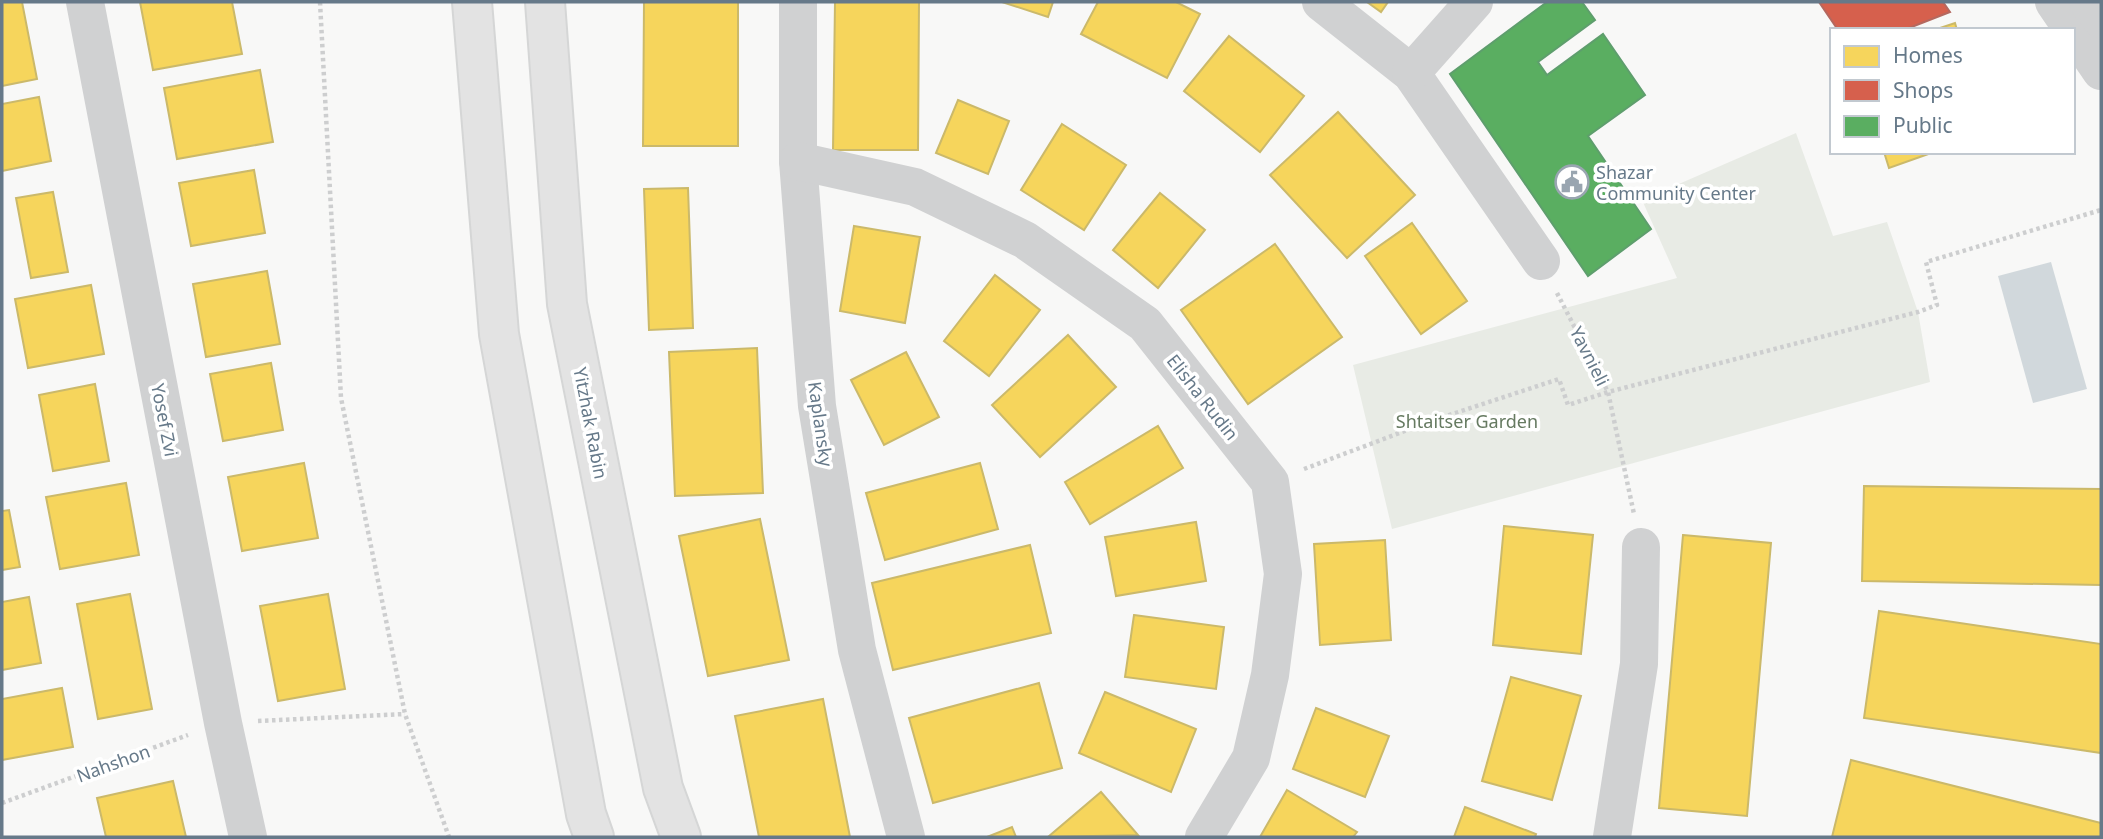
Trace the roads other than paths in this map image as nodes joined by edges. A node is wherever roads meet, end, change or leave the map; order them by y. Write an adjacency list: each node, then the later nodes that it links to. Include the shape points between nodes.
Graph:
1 (85, 2): 13 (street, Yosef Zvi)
2 (472, 2): 14 (main road, via 499,334 586,814)
3 (545, 2): 15 (main road, Yitzhak Rabin, via 567,303 663,788)
4 (798, 2): 10 (street, Kaplansky)
5 (1321, 2): 9 (street)
6 (1474, 2): 9 (street)
7 (2078, 6): 8 (street)
8 (2101, 71)
9 (1411, 74): 11 (street)
10 (798, 161): 16 (street, Kaplansky, via 817,406 857,650); 17 (street, Elisha Rudin, via 915,187 1025,240 1145,324 1270,482 1283,574 1270,675 1251,758)
11 (1541, 261)
12 (1641, 547): 18 (street, via 1639,664)
13 (248, 837)
14 (594, 837)
15 (681, 837)
16 (906, 837)
17 (1204, 837)
18 (1614, 837)

